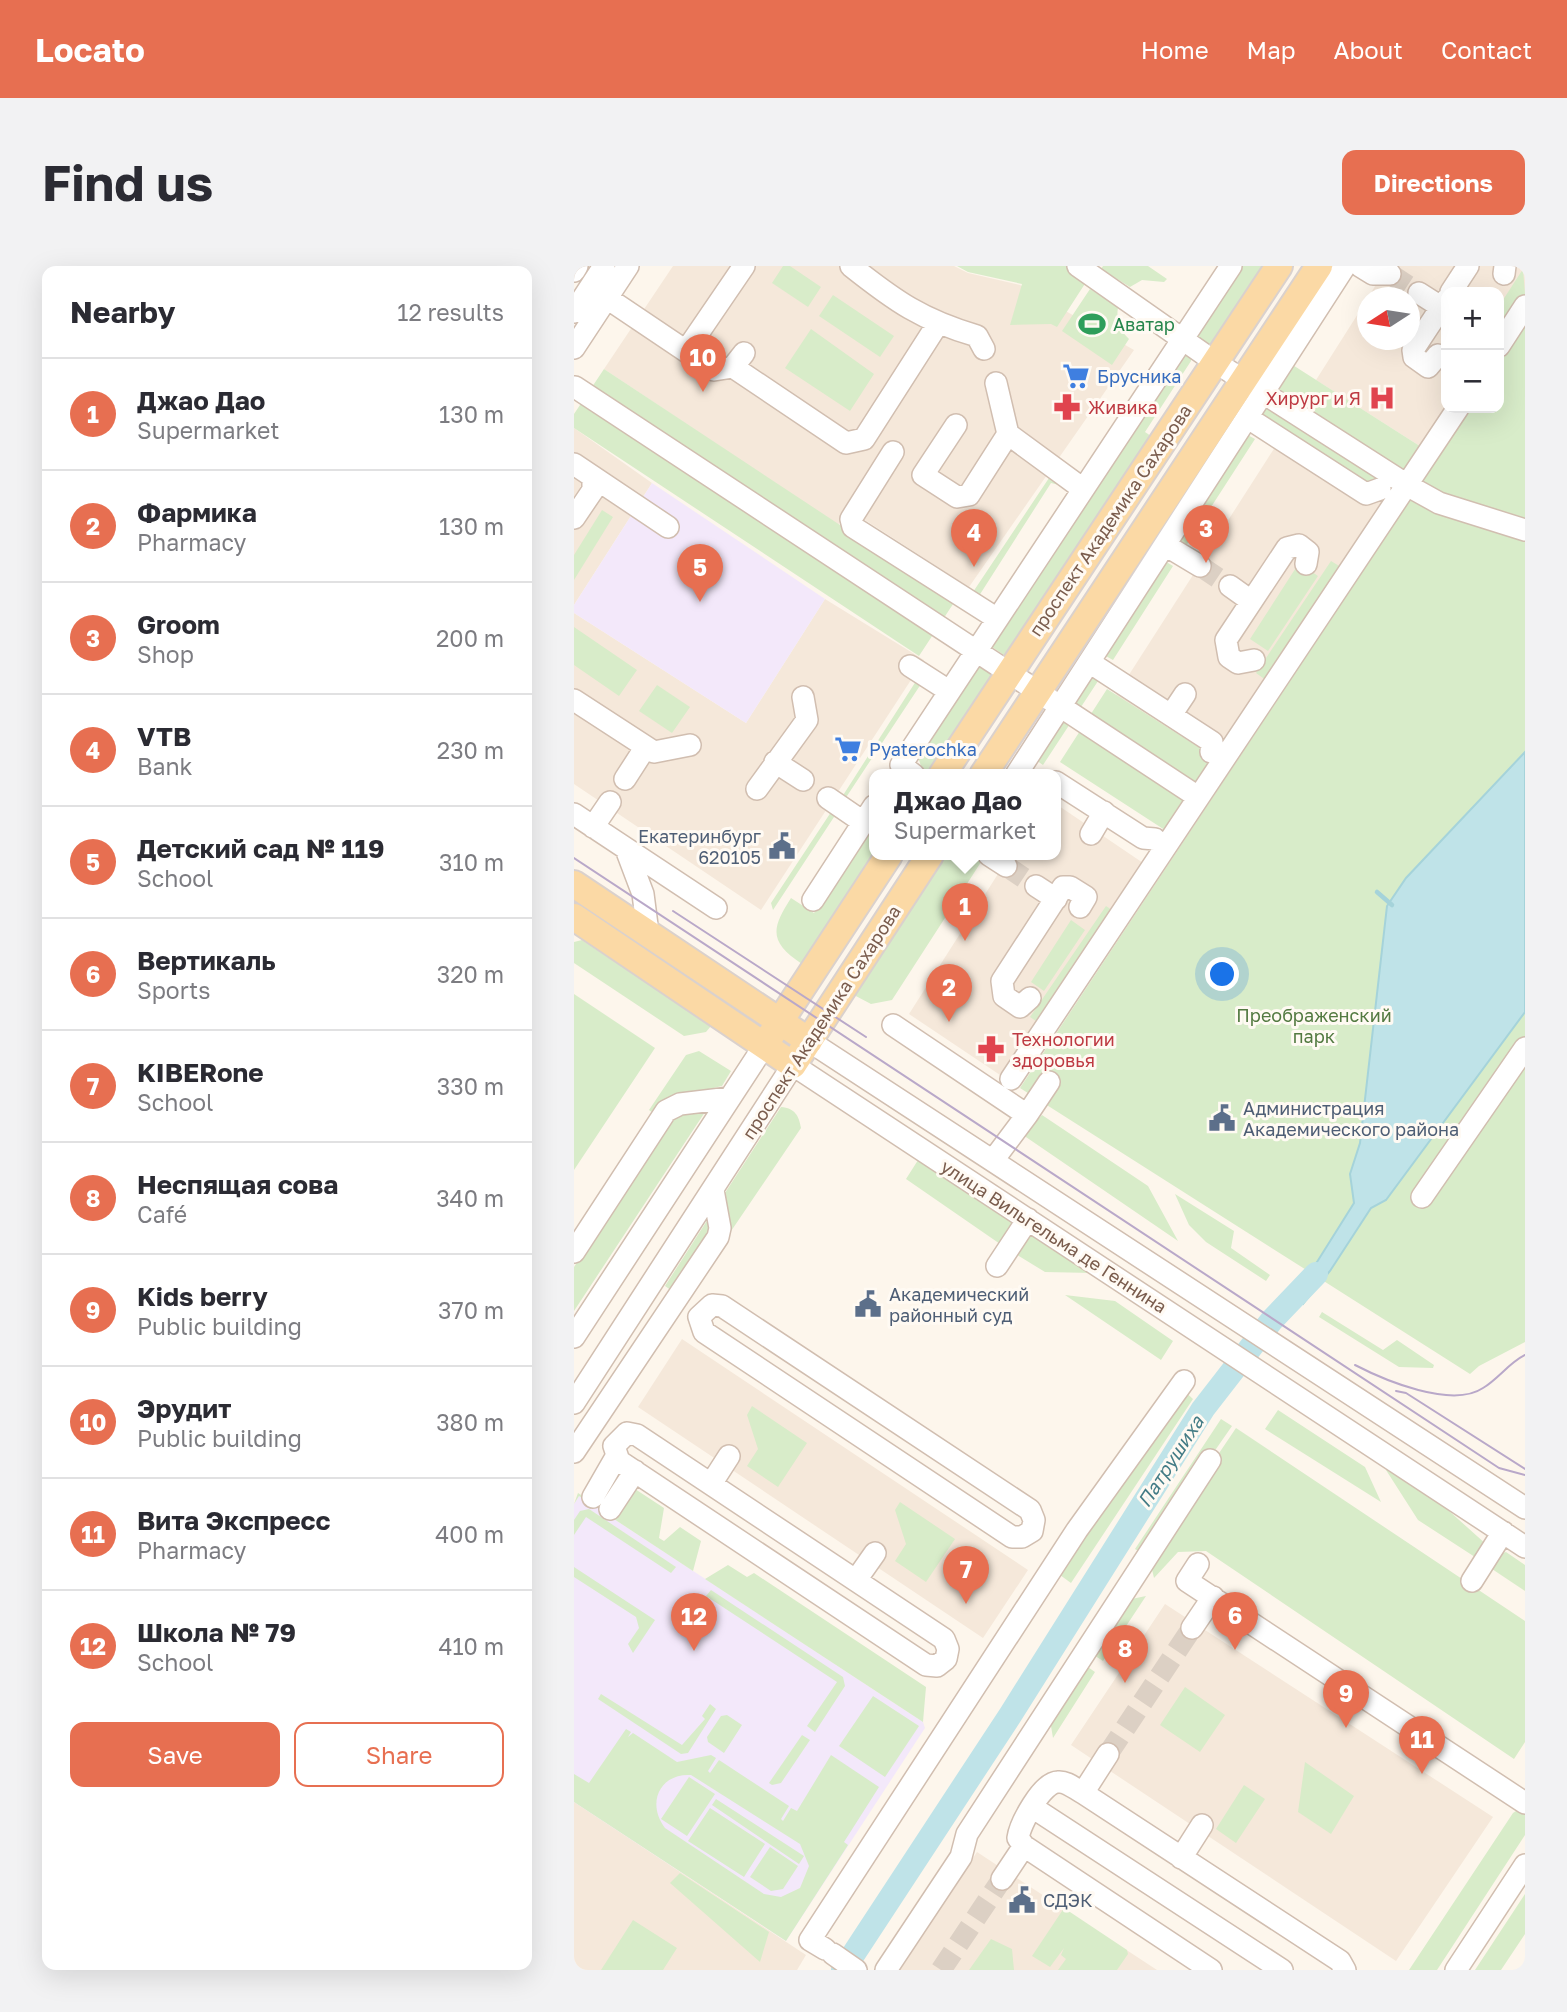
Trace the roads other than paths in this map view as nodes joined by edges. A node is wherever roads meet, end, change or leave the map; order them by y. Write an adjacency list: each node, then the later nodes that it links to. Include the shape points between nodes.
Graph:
1 (578, 266): 13 (street)
2 (604, 266): 21 (street)
3 (628, 266): 17 (street)
4 (744, 266): 27 (street)
5 (851, 266): 22 (street, via 896,302)
6 (1078, 266): 24 (street)
7 (1231, 266): 24 (street)
8 (1279, 266): 29 (main road, проспект Академика Сахарова)
9 (1319, 266): 31 (main road, проспект Академика Сахарова)
10 (1345, 266): 31 (street, проспект Академика Сахарова)
11 (1360, 266): 14 (street, via 1373,274)
12 (1468, 266): 15 (street)
13 (574, 271)
14 (1390, 274)
15 (1454, 287)
16 (1420, 293): 18 (street)
17 (607, 298): 25 (street); 27 (street)
18 (1441, 299)
19 (1525, 306): 23 (street)
20 (1441, 308): 28 (street, via 1413,350 1414,358 1428,367)
21 (574, 312)
22 (937, 325): 26 (street, via 977,336); 27 (street, via 857,443 846,443 738,360 714,370)
23 (1504, 338)
24 (1182, 339): 29 (street); 41 (street)
25 (574, 348)
26 (984, 349)
27 (685, 351)
28 (1438, 355)
29 (1215, 362): 31 (street); 56 (main road, проспект Академика Сахарова)
30 (996, 383): 36 (street)
31 (1253, 386): 34 (street, проспект Академика Сахарова); 40 (street); 57 (main road, проспект Академика Сахарова)
32 (575, 387): 52 (street)
33 (1455, 413): 40 (street)
34 (1248, 418): 42 (street, via 1366,494); 46 (street, проспект Академика Сахарова)
35 (957, 425): 36 (street, via 923,475 957,497 969,495)
36 (1008, 434): 41 (street)
37 (893, 452): 51 (street, via 851,519 853,527)
38 (574, 464): 39 (street)
39 (593, 478): 43 (street, via 593,490); 44 (street)
40 (1408, 485): 45 (street, via 1439,503); 76 (street)
41 (1083, 489): 51 (street)
42 (1380, 489)
43 (574, 518)
44 (668, 527)
45 (1525, 530)
46 (1165, 545): 48 (street); 54 (street, проспект Академика Сахарова)
47 (1306, 564): 50 (street, via 1308,552 1299,545 1287,548)
48 (1200, 566)
49 (1230, 586): 50 (street)
50 (1251, 601): 53 (street, via 1225,648 1228,657 1238,663)
51 (996, 618): 52 (street)
52 (976, 648): 56 (street); 58 (street)
53 (1254, 660)
54 (1089, 662): 62 (street, проспект Академика Сахарова); 63 (street)
55 (910, 666): 58 (street)
56 (1009, 671): 57 (street); 70 (main road, проспект Академика Сахарова)
57 (1038, 690): 62 (street); 71 (main road, проспект Академика Сахарова)
58 (948, 691): 69 (street)
59 (1185, 694): 63 (street)
60 (803, 697): 67 (street, via 807,720)
61 (574, 700): 65 (street)
62 (1061, 706): 68 (street, проспект Академика Сахарова); 76 (street)
63 (1171, 715): 66 (street, via 1212,742)
64 (690, 745): 65 (street, via 654,752)
65 (645, 748): 72 (street)
66 (1211, 752)
67 (775, 762): 73 (street); 75 (street)
68 (1021, 768)
69 (904, 769)
70 (946, 769)
71 (987, 769)
72 (625, 779)
73 (803, 780)
74 (1061, 785): 79 (street)
75 (757, 789)
76 (1198, 797): 105 (street)
77 (828, 798): 81 (street)
78 (610, 802): 82 (street)
79 (1104, 812): 83 (street); 84 (street, via 1143,838)
80 (574, 814): 82 (street)
81 (869, 814): 93 (street)
82 (593, 827): 85 (street)
83 (1091, 834)
84 (1155, 839)
85 (626, 849): 88 (street); 91 (street)
86 (887, 860): 99 (main road, проспект Академика Сахарова)
87 (927, 860): 101 (main road, проспект Академика Сахарова)
88 (666, 875): 91 (street, via 651,878); 95 (street)
89 (574, 884): 97 (main road, улица Вильгельма де Геннина)
90 (1035, 886): 92 (street)
91 (643, 894): 97 (street)
92 (1056, 899): 94 (street, via 1063,887 1070,887 1086,897); 98 (street, via 1002,981 1004,996 1020,1007)
93 (813, 900)
94 (1080, 907)
95 (716, 908)
96 (577, 924): 102 (main road, улица Вильгельма де Геннина)
97 (648, 933): 99 (main road, улица Вильгельма де Геннина)
98 (1030, 998)
99 (780, 1022): 101 (main road, улица Вильгельма де Геннина); 102 (main road, проспект Академика Сахарова)
100 (893, 1025): 108 (street)
101 (809, 1041): 104 (main road, проспект Академика Сахарова); 109 (street, улица Вильгельма де Геннина)
102 (764, 1046): 104 (main road, улица Вильгельма де Геннина); 107 (street, проспект Академика Сахарова)
103 (1525, 1048): 111 (street)
104 (793, 1065): 110 (street, проспект Академика Сахарова); 112 (street, улица Вильгельма де Геннина)
105 (1011, 1079)
106 (1049, 1082): 108 (street)
107 (730, 1098): 113 (street, проспект Академика Сахарова, via 681,1104 666,1111); 117 (street, проспект Академика Сахарова)
108 (1027, 1115): 109 (street)
109 (994, 1159): 130 (street, улица Вильгельма де Геннина)
110 (713, 1190): 115 (street, via 718,1237); 119 (street, проспект Академика Сахарова)
111 (1422, 1197)
112 (1028, 1219): 114 (street); 131 (street, улица Вильгельма де Геннина)
113 (574, 1252)
114 (997, 1266)
115 (679, 1296): 116 (street); 121 (street)
116 (702, 1312): 120 (street, via 712,1305 722,1306); 122 (street, via 704,1332)
117 (574, 1336)
118 (1184, 1381): 150 (street, via 1077,1530 810,1940)
119 (574, 1403)
120 (883, 1413): 122 (street); 122 (street, via 1030,1510 1032,1531 1012,1537)
121 (593, 1424): 123 (street); 124 (street)
122 (865, 1439)
123 (616, 1449): 127 (street); 128 (street, via 627,1433 637,1435)
124 (574, 1452)
125 (729, 1456): 128 (street)
126 (1210, 1460): 151 (street, via 967,1834 961,1857)
127 (621, 1479): 129 (street); 136 (street)
128 (711, 1484): 132 (street)
129 (602, 1503)
130 (1525, 1508)
131 (1503, 1532): 133 (street, улица Вильгельма де Геннина); 138 (street)
132 (798, 1542): 136 (street); 137 (street)
133 (1525, 1546)
134 (875, 1553): 137 (street)
135 (1198, 1564): 139 (street, via 1187,1581)
136 (781, 1569): 137 (street, via 926,1665 937,1666 946,1659 944,1639)
137 (856, 1580)
138 (1472, 1581)
139 (1213, 1597): 140 (street); 143 (street, via 1401,1713)
140 (1192, 1628)
141 (1108, 1754): 142 (street)
142 (1083, 1793): 144 (street, via 1055,1781); 147 (street)
143 (1525, 1803)
144 (1032, 1807): 146 (street, via 1020,1827 1018,1838); 153 (street)
145 (1202, 1825): 147 (street)
146 (1024, 1846): 149 (street); 152 (street)
147 (1181, 1858): 154 (street, via 1340,1961)
148 (1525, 1865): 155 (street)
149 (1002, 1879)
150 (856, 1970)
151 (886, 1970)
152 (1211, 1970)
153 (1282, 1970)
154 (1345, 1970)
155 (1456, 1970)

